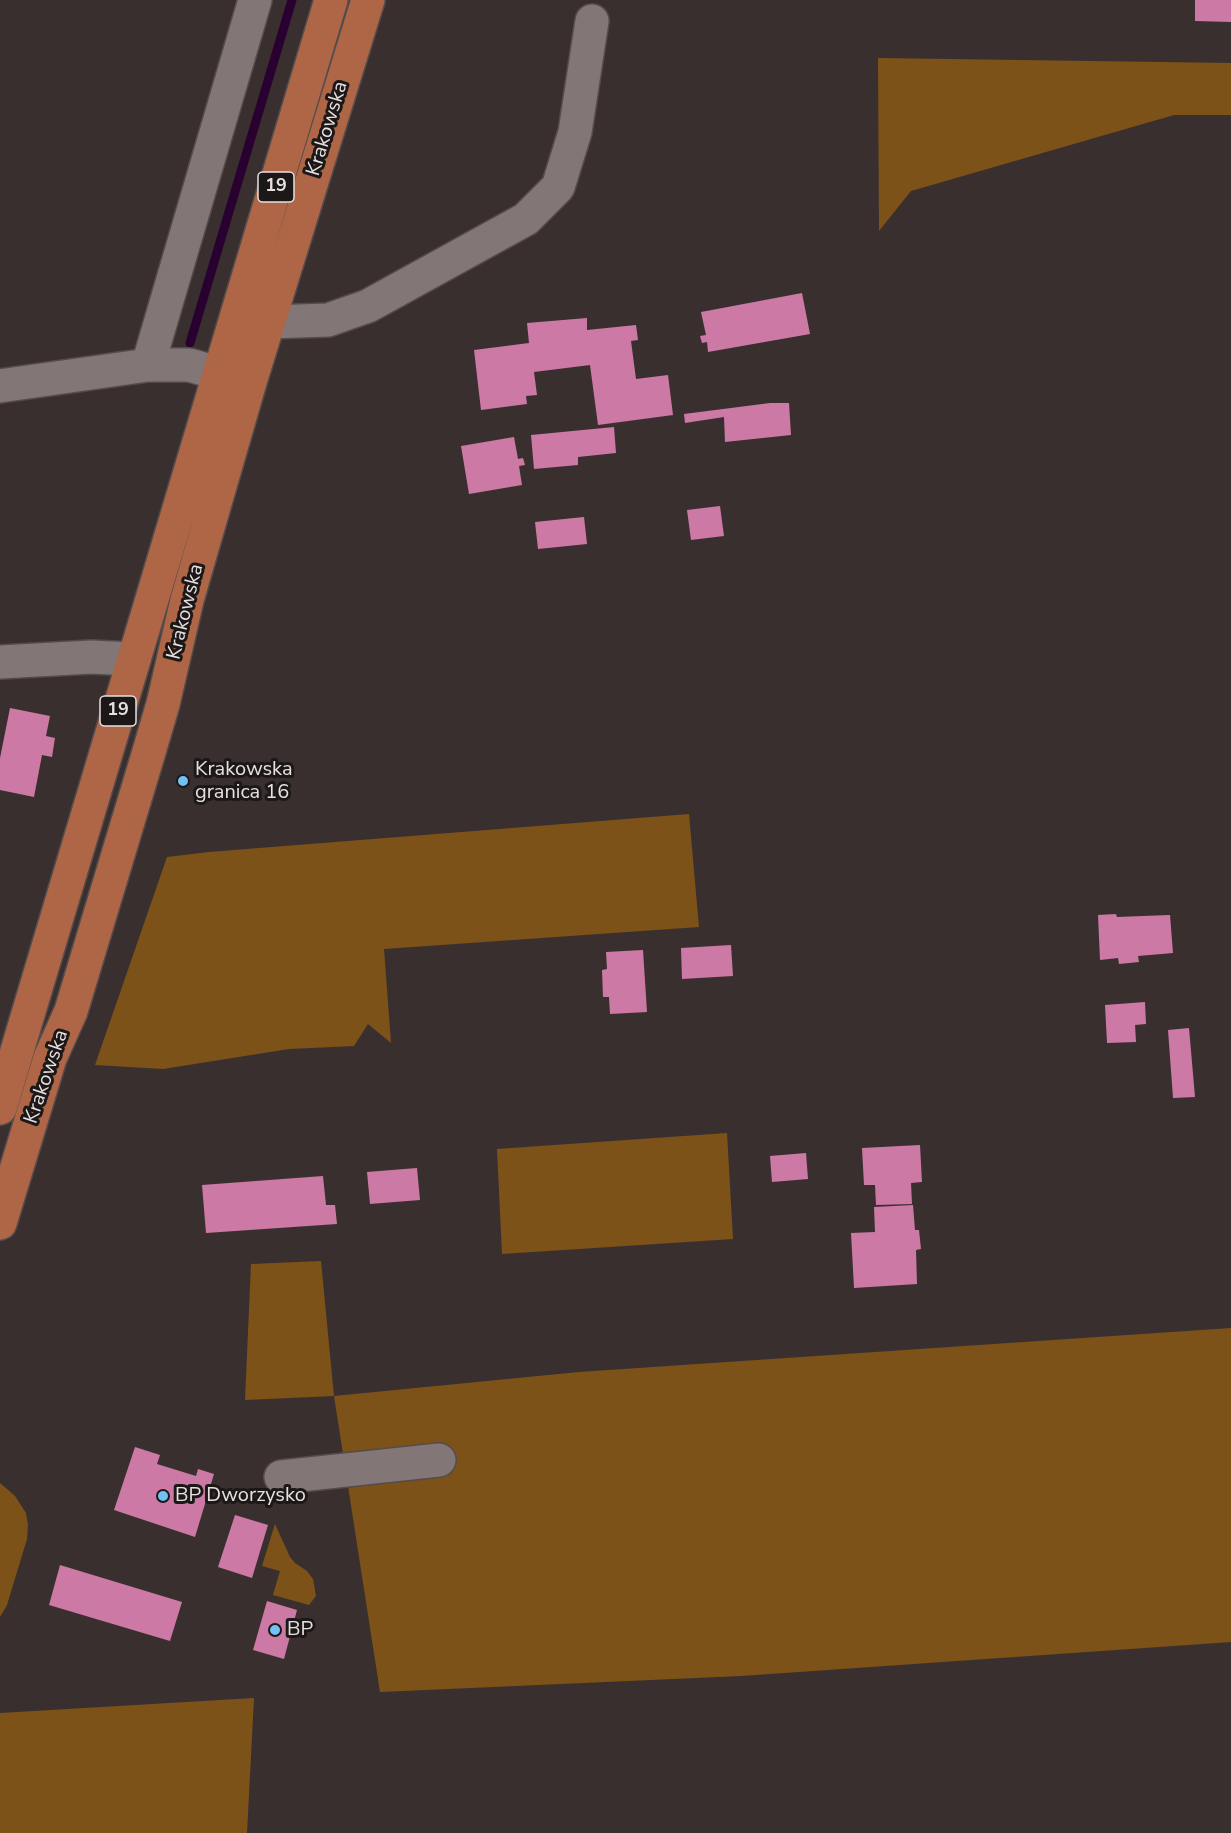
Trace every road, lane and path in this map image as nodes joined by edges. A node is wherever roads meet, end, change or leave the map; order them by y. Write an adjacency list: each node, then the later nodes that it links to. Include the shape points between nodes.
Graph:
1 (255, 0): 6 (street)
2 (331, 0): 7 (main road, Krakowska / 19)
3 (368, 0): 5 (main road, Krakowska / 19)
4 (592, 21): 5 (street, via 575,132 558,187 526,219 368,306 328,320)
5 (269, 322): 7 (main road, Krakowska / 19)
6 (138, 366): 7 (street, via 189,365); 8 (street)
7 (235, 378): 9 (main road, Krakowska / 19); 12 (main road, Krakowska / 19, via 164,704 71,1011)
8 (0, 386)
9 (134, 659): 10 (street); 11 (main road, Krakowska / 19)
10 (0, 662)
11 (9, 1048): 12 (street); 13 (main road, Krakowska / 19)
12 (50, 1058): 14 (main road, Krakowska / 19)
13 (0, 1107)
14 (0, 1223)
15 (439, 1460): 16 (street)
16 (281, 1477)

